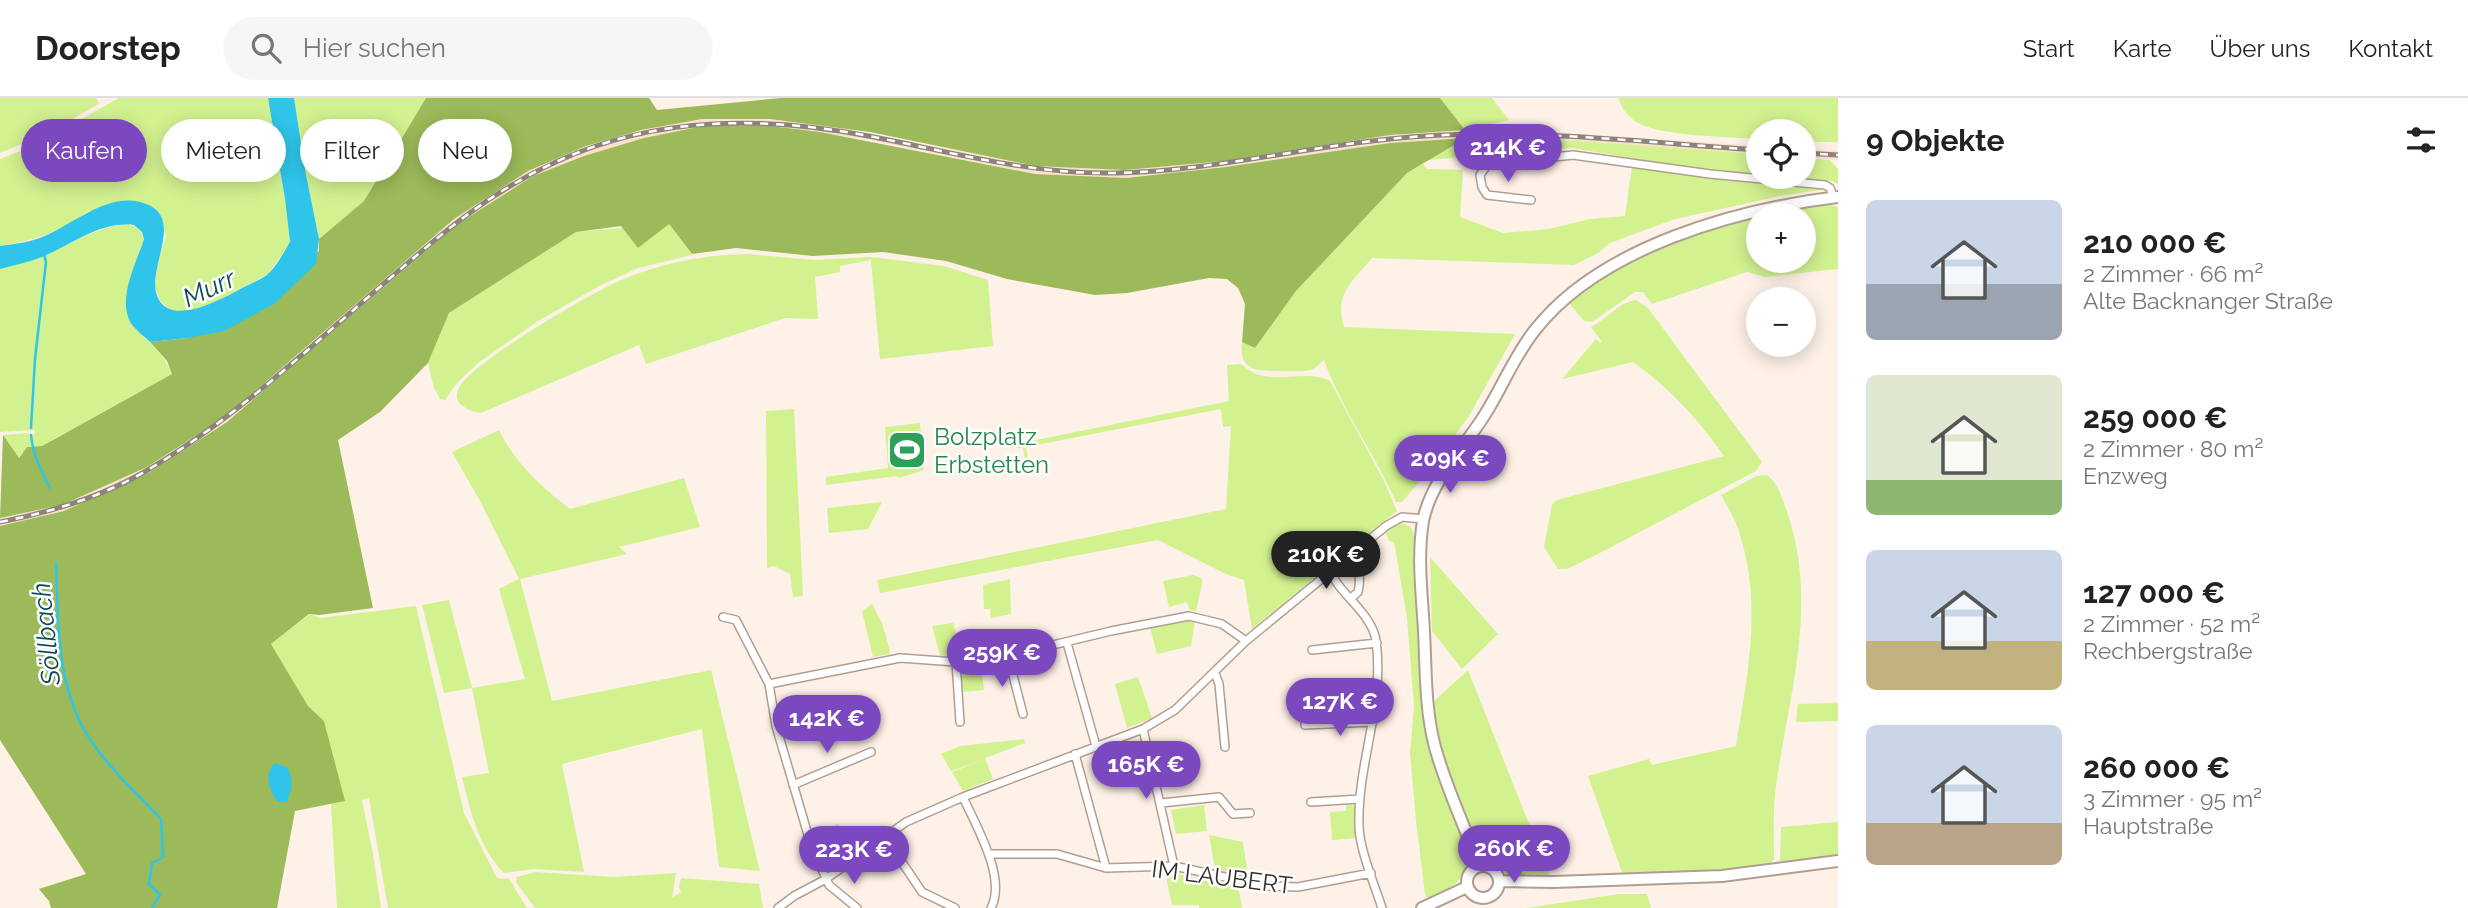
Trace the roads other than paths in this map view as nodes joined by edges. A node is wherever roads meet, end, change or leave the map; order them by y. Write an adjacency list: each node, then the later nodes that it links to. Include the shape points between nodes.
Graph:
1 (1836, 198): 2 (street, via 1825,185 1573,155 1488,164 1480,175 1487,195); 3 (street, via 1751,214 1680,235 1614,263 1578,287 1523,346 1432,496)
2 (1531, 200)
3 (1423, 519): 4 (street, via 1394,520); 35 (street, via 1421,576 1432,733)
4 (1353, 554): 5 (street); 6 (street, via 1360,583)
5 (1332, 570): 6 (street, via 1333,579); 8 (street)
6 (1352, 598): 10 (street, via 1375,629)
7 (723, 617): 15 (street, via 736,620)
8 (1246, 641): 9 (street, via 1222,624 1189,616); 14 (street)
9 (1067, 643): 12 (street); 21 (street)
10 (1377, 643): 11 (street); 18 (street)
11 (1312, 650)
12 (1008, 656): 13 (street); 16 (street)
13 (956, 662): 15 (street, via 900,658); 17 (street)
14 (1215, 673): 20 (street, via 1175,710); 22 (street)
15 (769, 684): 25 (street)
16 (1023, 715)
17 (960, 722)
18 (1373, 722): 19 (street); 27 (street)
19 (1305, 726)
20 (1143, 729): 21 (street); 29 (street)
21 (1096, 746): 24 (street)
22 (1225, 747)
23 (872, 752): 25 (street)
24 (1075, 754): 26 (street); 36 (street)
25 (793, 785): 38 (street)
26 (963, 797): 31 (street, via 906,822); 32 (street)
27 (1360, 799): 28 (street); 37 (street, via 1359,829)
28 (1311, 802)
29 (1161, 803): 30 (street, via 1219,797 1233,814); 34 (street)
30 (1250, 813)
31 (885, 837): 38 (street); 43 (street, via 922,892)
32 (989, 854): 36 (street, IM LAUBERT, via 1057,854); 44 (street, via 996,898)
33 (1838, 861): 39 (street, via 1722,876)
34 (1174, 866): 36 (street, IM LAUBERT); 37 (street, IM LAUBERT, via 1266,886 1298,887)
35 (1479, 866): 39 (street, via 1493,869); 40 (street, via 1468,874)
36 (1106, 867)
37 (1371, 873): 45 (street)
38 (826, 879): 41 (street); 42 (street)
39 (1499, 881): 40 (street, via 1496,892 1485,898)
40 (1467, 887): 46 (street)
41 (778, 908)
42 (857, 908)
43 (955, 908)
44 (991, 908)
45 (1382, 908)
46 (1422, 908)

